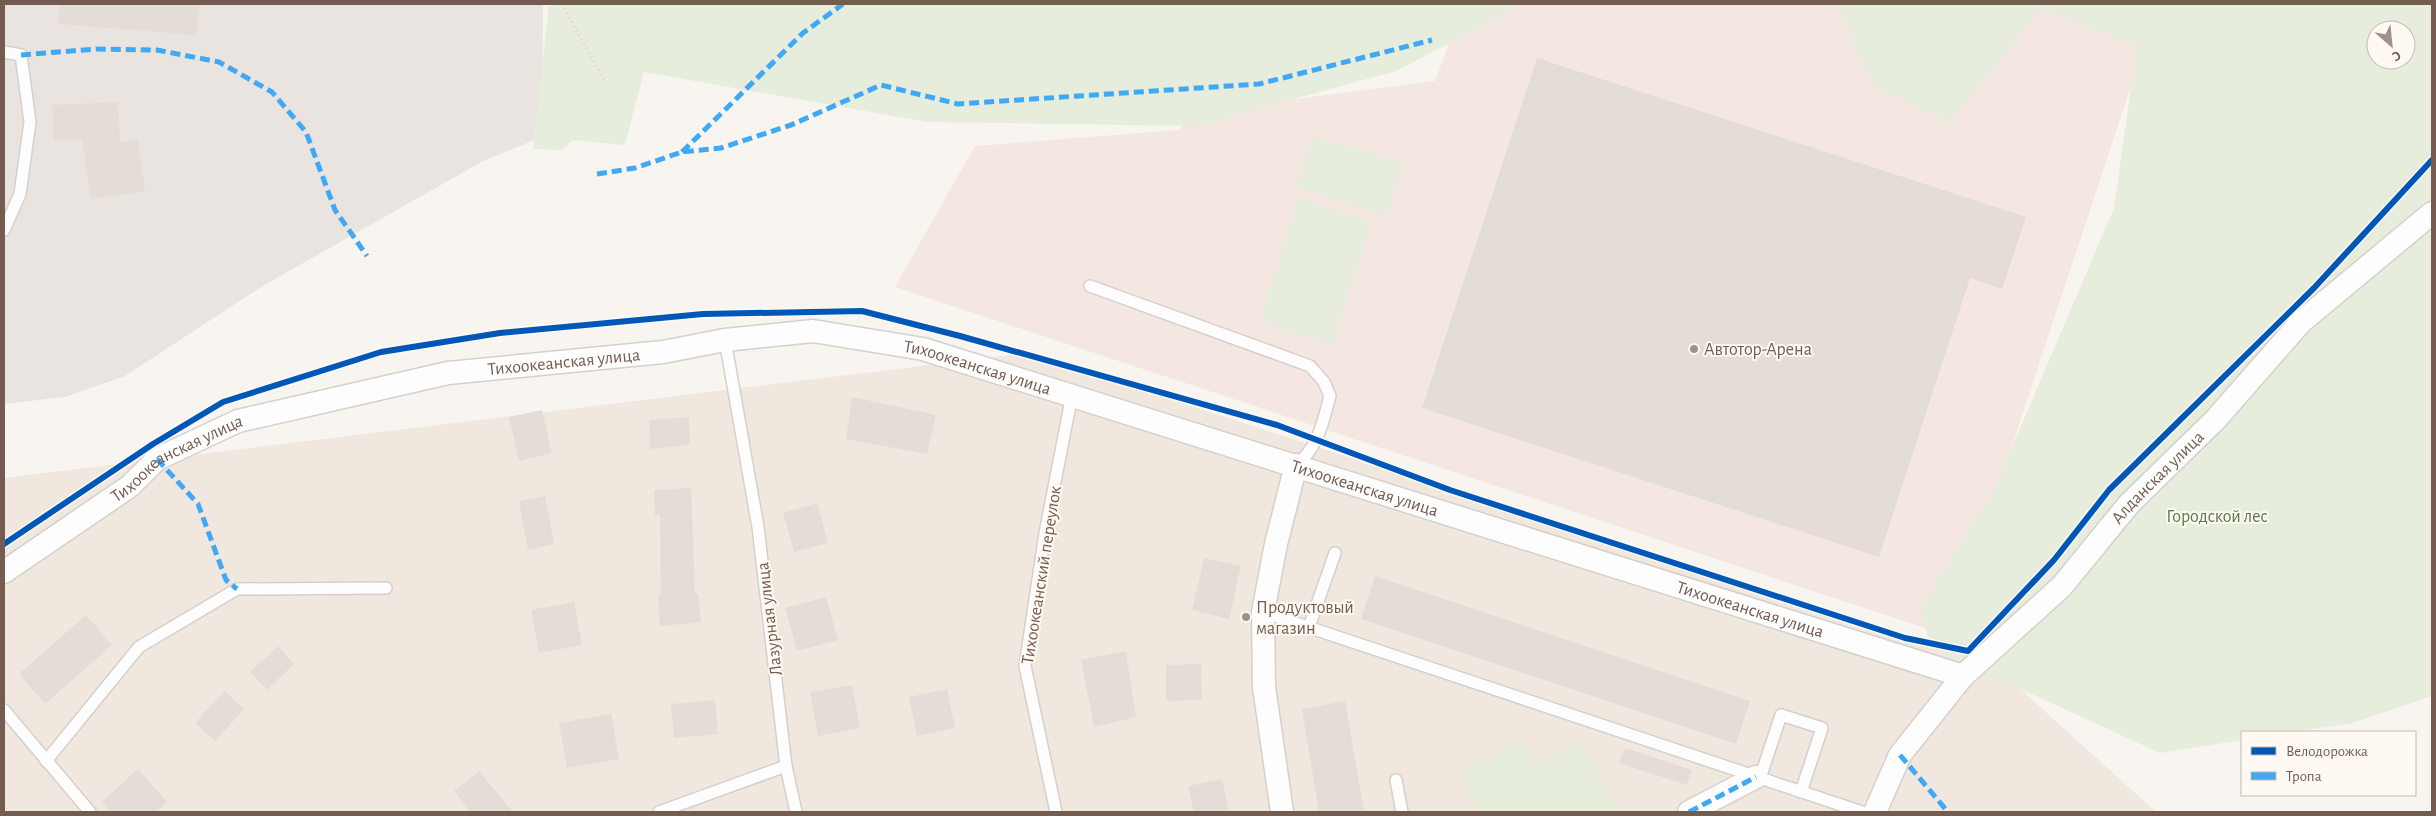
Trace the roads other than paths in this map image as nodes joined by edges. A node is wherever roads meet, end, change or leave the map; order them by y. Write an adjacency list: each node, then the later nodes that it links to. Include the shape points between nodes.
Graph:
1 (4, 52): 3 (lane, via 20,55 30,122 20,194)
2 (2432, 212): 13 (street, Алданская улица, via 2301,322 2216,420 2129,504 2062,586)
3 (4, 230)
4 (1090, 286): 7 (lane, via 1310,366 1324,382 1330,396 1322,428 1308,456)
5 (725, 340): 6 (street, Тихоокеанская улица, via 813,331 923,349); 9 (street, Тихоокеанская улица, via 663,352 448,373 238,421 157,459 130,486); 16 (lane, Лазурная улица, via 758,527)
6 (1072, 395): 7 (street, Тихоокеанская улица); 23 (lane, Тихоокеанский переулок, via 1045,533 1025,666)
7 (1296, 465): 11 (street, via 1276,544); 13 (street, Тихоокеанская улица)
8 (1334, 553): 12 (lane)
9 (4, 572)
10 (386, 588): 15 (lane, via 237,589 139,646)
11 (1264, 612): 12 (lane); 24 (street, via 1264,687)
12 (1309, 627): 17 (lane)
13 (1963, 676): 28 (street, Алданская улица, via 1900,755)
14 (4, 710): 15 (lane)
15 (46, 761): 20 (lane)
16 (786, 766): 21 (lane); 22 (lane, Лазурная улица)
17 (1758, 777): 19 (lane); 19 (lane, via 1781,714 1822,728); 26 (street)
18 (1396, 780): 25 (lane)
19 (1801, 792): 27 (lane)
20 (90, 812)
21 (659, 812)
22 (796, 812)
23 (1056, 812)
24 (1282, 812)
25 (1402, 812)
26 (1689, 812)
27 (1862, 812)
28 (1874, 812)

